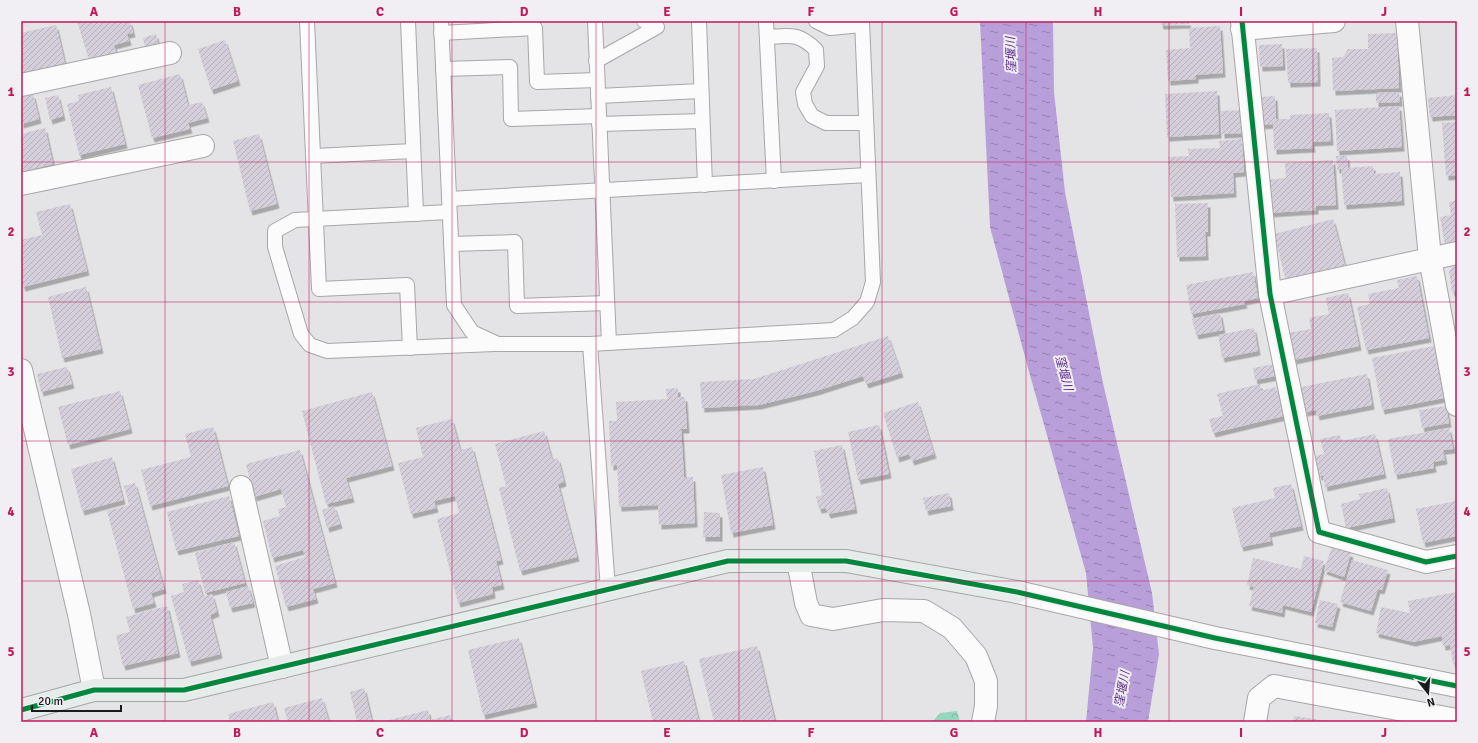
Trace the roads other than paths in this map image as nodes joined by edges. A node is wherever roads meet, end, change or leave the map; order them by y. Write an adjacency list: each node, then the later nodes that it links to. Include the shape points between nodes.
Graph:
1 (307, 21): 26 (lane)
2 (408, 21): 25 (lane)
3 (595, 21): 15 (lane)
4 (644, 21): 15 (lane, via 656,27)
5 (699, 21): 19 (lane)
6 (766, 21): 13 (lane)
7 (816, 21): 10 (lane, via 830,28)
8 (1334, 21): 11 (street)
9 (1407, 21): 37 (street)
10 (862, 23): 23 (lane)
11 (1242, 25): 38 (street)
12 (441, 27): 16 (lane); 17 (lane, via 535,28 537,82)
13 (767, 36): 23 (lane, via 794,36 806,40 816,50 817,66 803,92 805,104 812,116 826,123); 28 (lane)
14 (170, 52): 18 (street)
15 (596, 61): 17 (lane)
16 (443, 69): 21 (lane, via 510,67 511,119); 32 (lane)
17 (597, 80): 20 (lane)
18 (21, 85)
19 (701, 91): 20 (lane); 22 (lane)
20 (598, 96): 21 (lane)
21 (599, 120): 22 (lane); 31 (lane)
22 (702, 121): 30 (lane)
23 (866, 123): 27 (lane)
24 (203, 146): 29 (street)
25 (414, 151): 26 (lane); 33 (lane)
26 (314, 156): 34 (lane)
27 (868, 175): 28 (lane); 40 (lane, via 873,282 867,302 853,318 834,330)
28 (774, 181): 30 (lane)
29 (21, 184)
30 (705, 185): 31 (lane)
31 (602, 191): 32 (lane); 39 (lane)
32 (449, 205): 33 (lane); 35 (lane)
33 (416, 214): 34 (lane)
34 (316, 219): 43 (lane, via 319,289 407,285); 43 (lane, via 295,220 275,231 275,247 305,340 310,345 327,351)
35 (451, 244): 39 (lane, via 515,242 517,306); 41 (lane, via 454,305 472,332)
36 (1457, 253): 37 (street)
37 (1430, 258): 38 (street); 45 (street)
38 (1270, 294): 47 (street, via 1319,532 1426,562)
39 (607, 303): 40 (lane)
40 (609, 343): 42 (lane)
41 (498, 344): 42 (lane); 43 (lane)
42 (590, 344): 49 (lane)
43 (410, 348)
44 (21, 370): 52 (street, via 79,614)
45 (1457, 404)
46 (241, 487): 50 (street)
47 (1457, 556)
48 (798, 561): 49 (street, via 728,561); 51 (street, via 846,561 1016,592 1215,638); 55 (street, via 806,603 811,615 834,619 883,610 924,612 952,628 976,656 986,681 986,706)
49 (608, 589): 50 (street)
50 (282, 667): 52 (street, via 184,690)
51 (1457, 686)
52 (94, 690): 53 (street)
53 (21, 710)
54 (1457, 720): 56 (street, via 1274,686 1258,698)
55 (982, 722)
56 (1255, 722)

